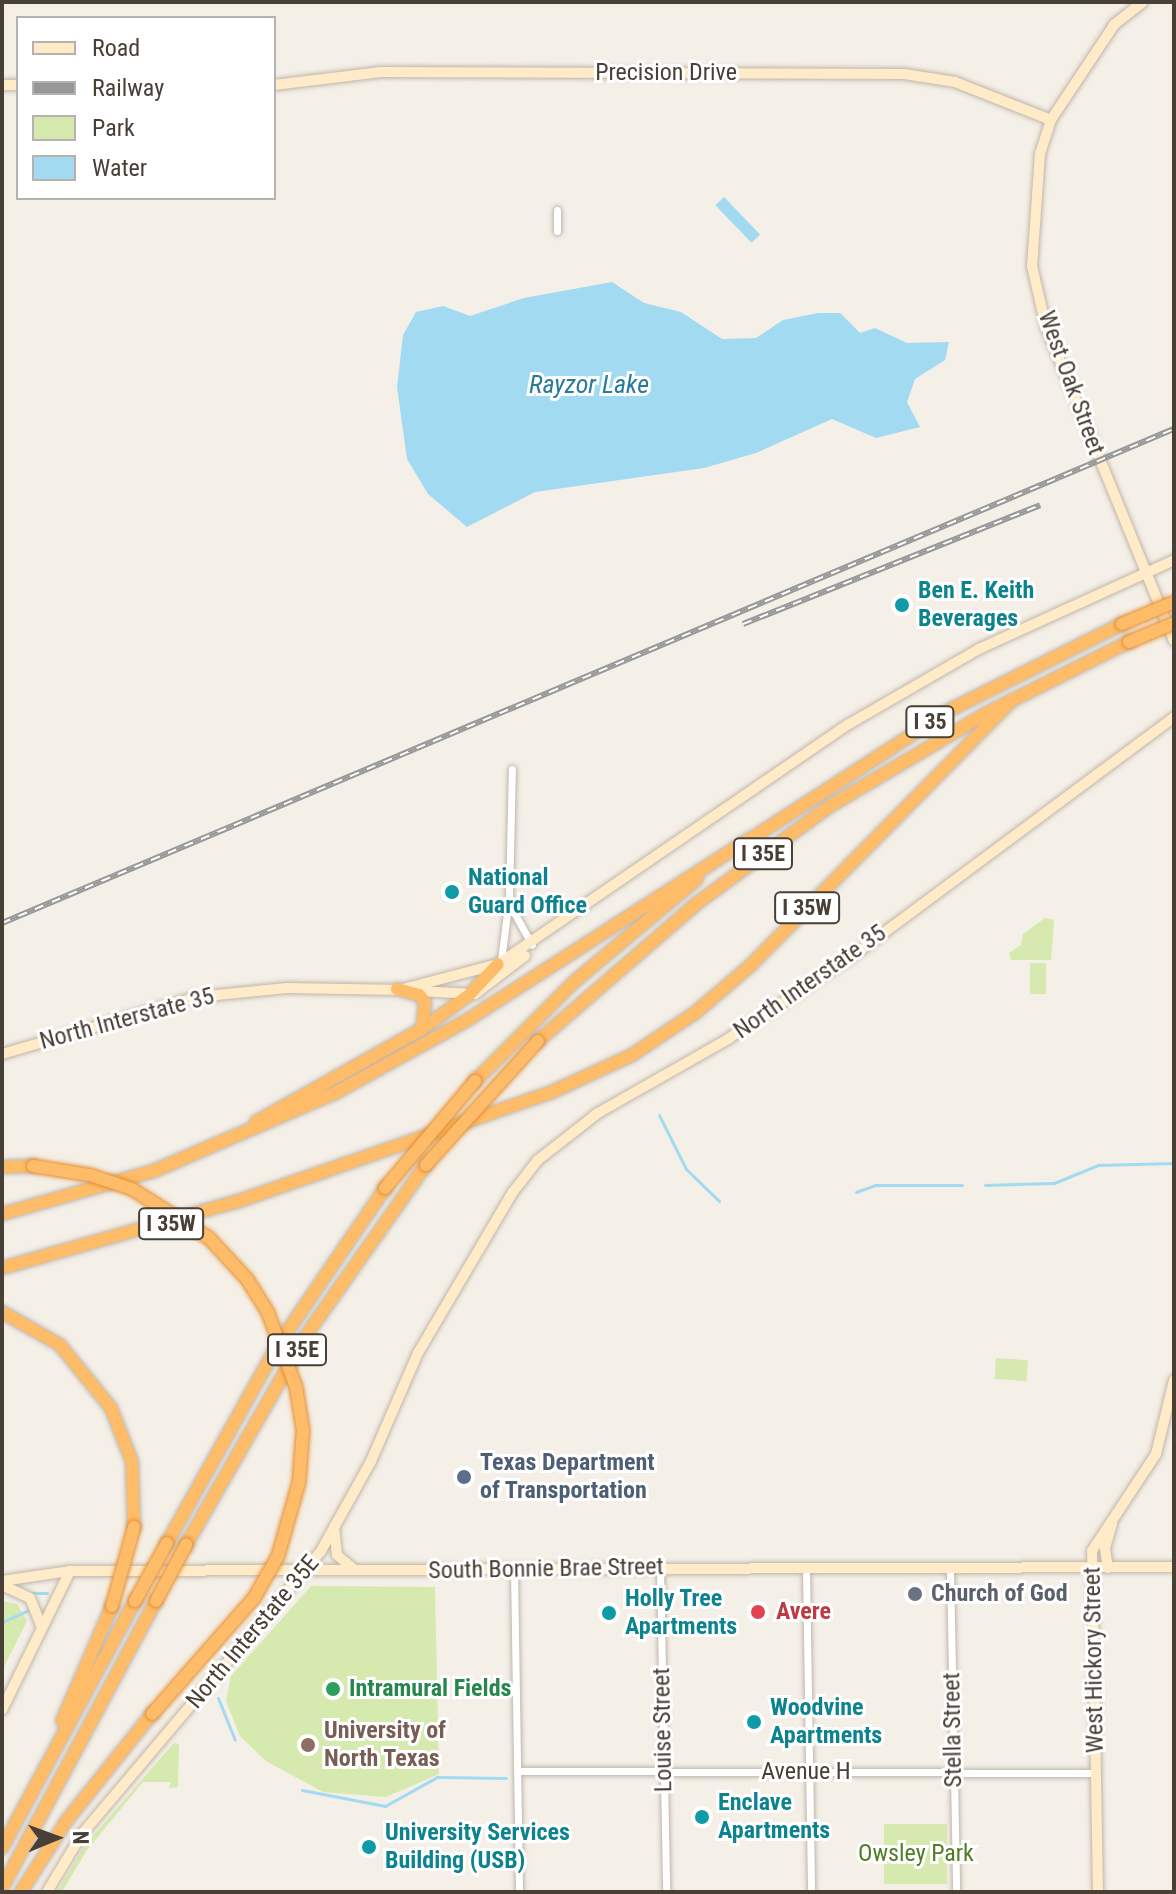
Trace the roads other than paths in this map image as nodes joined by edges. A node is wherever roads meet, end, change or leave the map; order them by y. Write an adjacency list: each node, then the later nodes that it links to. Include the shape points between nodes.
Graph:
1 (1143, 2): 3 (main road, West Oak Street, via 1114,25)
2 (276, 85): 3 (main road, Precision Drive, via 356,73 904,74 955,82)
3 (1051, 120): 7 (main road, West Oak Street, via 1038,168 1032,266 1046,327)
4 (557, 210): 5 (street)
5 (557, 231)
6 (1174, 560): 7 (main road, North Interstate 35)
7 (1145, 572): 10 (main road, West Oak Street); 16 (main road, North Interstate 35, via 979,649 849,724)
8 (1174, 602): 14 (highway, I 35, bridge, via 950,710)
9 (1174, 623): 11 (highway, I 35E, bridge)
10 (1174, 641)
11 (1012, 700): 26 (highway, I 35W, via 751,965 695,1013 632,1055 552,1092 223,1207); 52 (highway, I 35E, bridge, via 913,754 696,904 538,1041 426,1165 311,1327 186,1545)
12 (1174, 717): 25 (main road, North Interstate 35, via 854,955 556,1144 513,1192)
13 (512, 769): 15 (street)
14 (749, 839): 22 (highway, I 35W, via 430,1042 335,1093); 51 (highway, I 35E, bridge, via 603,957 475,1081 385,1188 269,1359)
15 (509, 897): 16 (street, via 518,925); 17 (street, via 506,949)
16 (533, 945): 17 (main road, North Interstate 35); 19 (main road, North Interstate 35)
17 (498, 964): 18 (main road, North Interstate 35); 19 (highway)
18 (397, 989): 19 (main road, North Interstate 35); 20 (highway, via 425,1002); 21 (main road, North Interstate 35, via 293,988 208,995)
19 (469, 995): 20 (highway)
20 (422, 1029): 22 (highway)
21 (2, 1054)
22 (201, 1152): 24 (highway, I 35W, via 108,1187)
23 (2, 1167): 55 (highway, bridge, via 33,1166 111,1180 168,1207 201,1231 247,1279 268,1313 296,1387 302,1457 290,1525 254,1598 67,1820)
24 (2, 1214)
25 (470, 1266): 31 (main road, North Interstate 35E, via 411,1366 371,1461)
26 (2, 1268)
27 (2, 1312): 51 (highway, bridge, via 60,1345 111,1408 132,1462 134,1527 112,1606)
28 (1174, 1380): 29 (main road)
29 (1173, 1402): 30 (main road, West Hickory Street, via 1156,1454)
30 (1114, 1517): 36 (main road, West Hickory Street, via 1097,1538); 37 (main road, via 1105,1548)
31 (334, 1524): 40 (main road, North Interstate 35E); 41 (main road, via 337,1555)
32 (1174, 1567): 37 (main road, South Bonnie Brae Street)
33 (660, 1568): 34 (main road, South Bonnie Brae Street); 38 (main road, South Bonnie Brae Street); 46 (street, Louise Street)
34 (806, 1568): 35 (main road, South Bonnie Brae Street); 47 (street)
35 (950, 1568): 36 (main road, South Bonnie Brae Street); 48 (street, Stella Street)
36 (1091, 1568): 37 (main road, South Bonnie Brae Street); 49 (main road, West Hickory Street)
37 (1108, 1568)
38 (514, 1569): 41 (main road, South Bonnie Brae Street); 45 (street)
39 (70, 1571): 40 (main road, South Bonnie Brae Street); 42 (main road, South Bonnie Brae Street); 43 (main road)
40 (306, 1572): 41 (main road, South Bonnie Brae Street); 56 (main road, North Interstate 35E, via 82,1834)
41 (360, 1572)
42 (2, 1583): 43 (main road, via 30,1598)
43 (42, 1628): 44 (main road)
44 (2, 1710)
45 (517, 1771): 46 (street, Avenue H); 57 (street)
46 (664, 1772): 47 (street, Avenue H); 58 (street, Louise Street)
47 (809, 1772): 48 (street, Avenue H); 59 (street)
48 (954, 1772): 49 (street, Avenue H); 60 (street, Stella Street)
49 (1096, 1773): 61 (main road, West Hickory Street)
50 (51, 1805): 52 (highway)
51 (15, 1823): 53 (highway, I 35E)
52 (32, 1833): 54 (highway, I 35E)
53 (2, 1848)
54 (2, 1888)
55 (21, 1892)
56 (47, 1892)
57 (519, 1892)
58 (666, 1892)
59 (811, 1892)
60 (956, 1892)
61 (1098, 1892)

